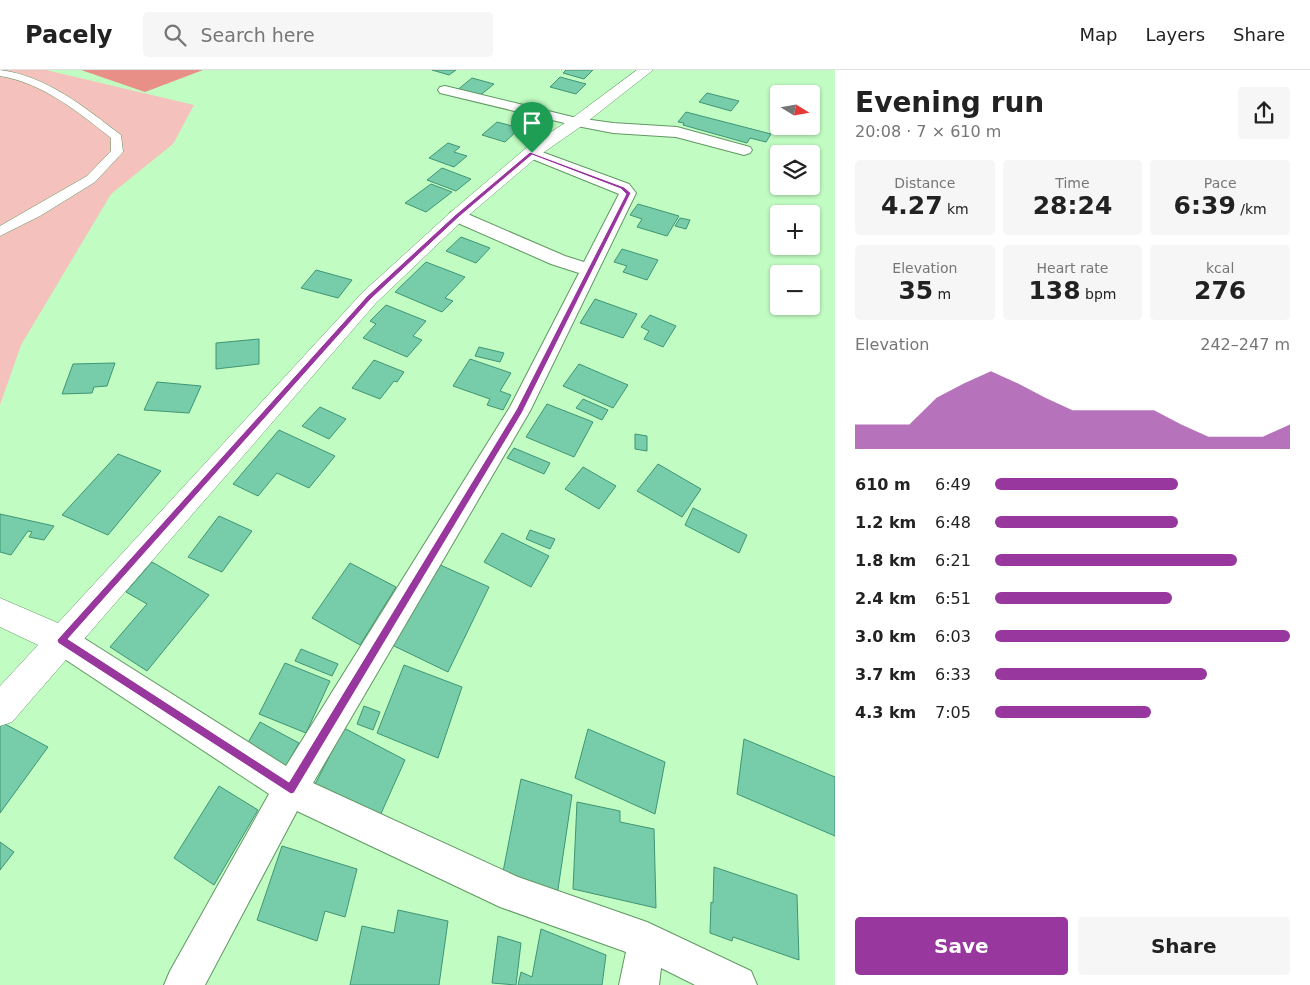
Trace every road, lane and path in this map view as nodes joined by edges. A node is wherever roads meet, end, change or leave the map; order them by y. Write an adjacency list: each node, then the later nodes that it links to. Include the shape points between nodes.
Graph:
1 (646, 70): 4 (street)
2 (0, 74): 8 (street, via 30,80 95,120 117,137 117,152 91,179)
3 (445, 90): 4 (street)
4 (577, 122): 5 (street, via 677,132); 6 (street)
5 (744, 150)
6 (532, 153): 7 (street); 9 (street, via 628,193)
7 (457, 216): 9 (street, via 550,257); 11 (street, via 369,298)
8 (0, 232)
9 (590, 270): 13 (street, via 519,411)
10 (0, 612): 11 (street)
11 (61, 640): 12 (street); 13 (street)
12 (0, 710)
13 (291, 789): 14 (street, via 513,894); 15 (street)
14 (647, 941): 16 (street); 17 (street)
15 (184, 985)
16 (640, 985)
17 (737, 985)

